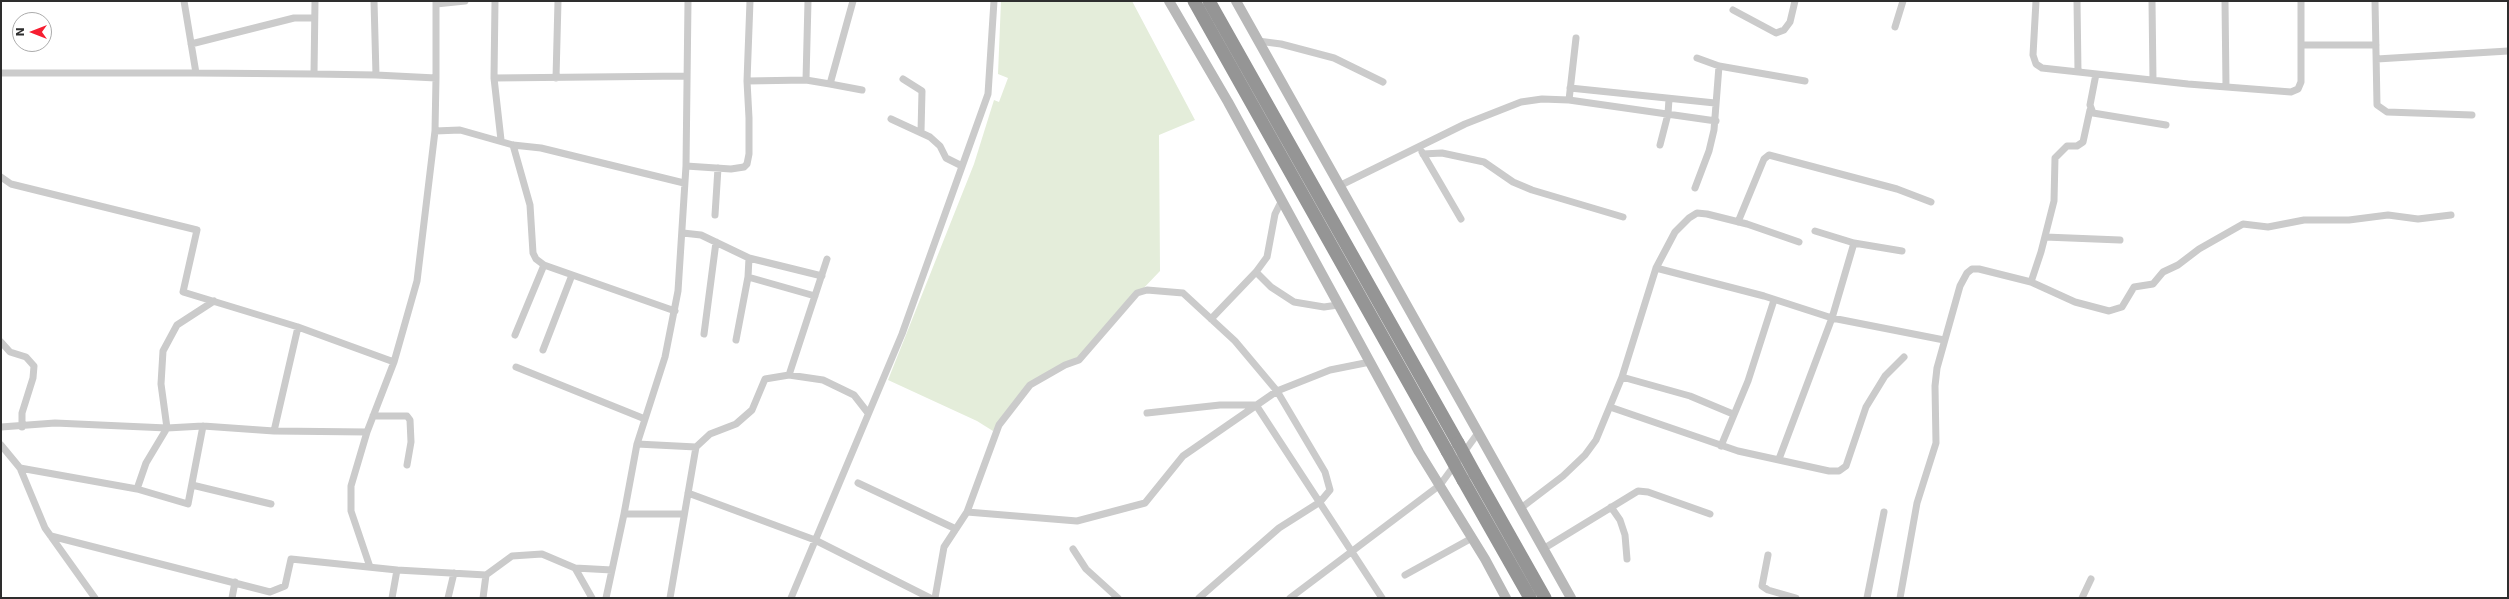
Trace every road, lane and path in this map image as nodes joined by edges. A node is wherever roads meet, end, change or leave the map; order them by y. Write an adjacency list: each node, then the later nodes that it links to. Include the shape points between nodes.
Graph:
1 (184, 1): 30 (street)
2 (314, 1): 26 (street)
3 (374, 1): 42 (street)
4 (465, 1): 24 (street)
5 (496, 1): 45 (street)
6 (558, 1): 46 (street)
7 (688, 1): 43 (street)
8 (750, 1): 50 (street)
9 (808, 1): 48 (street)
10 (853, 1): 53 (street)
11 (994, 1): 74 (street, via 988,94)
12 (1169, 1): 80 (street, via 1228,102)
13 (1194, 1): 143 (highway)
14 (1209, 1): 143 (highway)
15 (1236, 1): 29 (street)
16 (1795, 1): 25 (street, via 1790,22 1784,30 1776,33)
17 (1902, 1): 27 (street)
18 (2036, 1): 37 (street, via 2033,55 2036,64 2042,68)
19 (2077, 1): 37 (street)
20 (2152, 1): 49 (street)
21 (2225, 1): 54 (street)
22 (2301, 1): 31 (street)
23 (2375, 1): 32 (street)
24 (436, 3): 44 (street)
25 (1732, 10)
26 (314, 18): 30 (street, via 294,18); 40 (street)
27 (1895, 27)
28 (1576, 38): 55 (street)
29 (1258, 41): 52 (street, via 1281,44 1334,58); 78 (street)
30 (191, 44): 39 (street)
31 (2302, 45): 32 (street); 54 (street, via 2301,82 2298,89 2291,92)
32 (2376, 45): 35 (street)
33 (2508, 51): 35 (street)
34 (1697, 58): 36 (street)
35 (2377, 60): 62 (street, via 2376,96 2377,105 2381,109 2387,112)
36 (1719, 66): 51 (street); 59 (street)
37 (2078, 72): 41 (street)
38 (1, 73): 39 (street)
39 (196, 73): 40 (street)
40 (314, 74): 42 (street)
41 (2096, 74): 49 (street); 60 (street)
42 (376, 75): 44 (street)
43 (687, 76): 46 (street); 73 (street)
44 (436, 78): 66 (street)
45 (494, 78): 46 (street); 68 (street)
46 (556, 78)
47 (903, 79): 67 (street, via 922,91)
48 (806, 80): 50 (street); 53 (street)
49 (2153, 80): 54 (street)
50 (747, 81): 75 (street, via 749,161 744,167)
51 (1805, 81)
52 (1383, 82)
53 (830, 84): 56 (street)
54 (2226, 87)
55 (1570, 88): 57 (street); 58 (street)
56 (862, 90)
57 (1669, 99): 59 (street); 61 (street)
58 (1569, 100): 61 (street); 71 (street, via 1542,99 1521,102 1465,124)
59 (1715, 104): 64 (street)
60 (2090, 110): 65 (street, via 2098,115); 89 (street, via 2083,142 2077,146 2067,146 2055,158 2054,201)
61 (1668, 114): 64 (street); 70 (street)
62 (2472, 115)
63 (891, 119): 67 (street)
64 (1716, 121): 79 (street, via 1710,151)
65 (2166, 125)
66 (435, 132): 68 (street, via 460,130); 119 (street, via 417,281)
67 (921, 132): 74 (street, via 936,141 948,160)
68 (501, 140): 69 (street)
69 (513, 145): 77 (street, via 542,148); 97 (street, via 530,205 533,253)
70 (1660, 145)
71 (1418, 147): 72 (street); 78 (street)
72 (1424, 154): 84 (street, via 1442,154 1484,162 1513,182 1532,190); 85 (street)
73 (686, 166): 75 (street); 77 (street)
74 (962, 166): 127 (street, via 902,334)
75 (718, 168): 82 (street)
76 (1, 177): 106 (street, via 11,184 197,230 183,292)
77 (684, 183): 88 (street)
78 (1339, 186): 138 (street)
79 (1695, 188)
80 (1281, 202): 99 (street, via 1273,222 1270,248); 107 (street)
81 (1931, 202): 86 (street, via 1897,189 1769,155 1764,159)
82 (715, 215)
83 (2451, 216): 103 (street, via 2418,219 2388,215 2349,220 2304,220 2268,227 2242,224 2163,272 2153,284 2134,287 2122,307 2109,311 2076,302)
84 (1623, 217)
85 (1461, 219)
86 (1738, 222): 92 (street); 98 (street, via 1698,213 1688,218 1675,232)
87 (1815, 231): 93 (street)
88 (683, 233): 91 (street, via 701,235); 108 (street)
89 (2045, 237): 90 (street); 103 (street)
90 (2120, 240)
91 (716, 242): 95 (street); 112 (street)
92 (1798, 242)
93 (1854, 243): 94 (street); 109 (street)
94 (1902, 251)
95 (749, 258): 101 (street); 102 (street)
96 (827, 259): 101 (street)
97 (544, 265): 100 (street); 113 (street)
98 (1656, 268): 105 (street); 123 (street)
99 (1256, 272): 107 (street, via 1271,287 1294,302 1324,307); 110 (street)
100 (572, 275): 108 (street); 117 (street)
101 (822, 276): 104 (street)
102 (748, 277): 104 (street); 114 (street)
103 (2031, 282): 115 (street, via 1972,269 1960,286)
104 (815, 296): 122 (street)
105 (1774, 300): 109 (street); 129 (street, via 1748,381)
106 (214, 301): 111 (street); 135 (street, via 177,325 163,351 161,384)
107 (1338, 305): 120 (street)
108 (675, 311): 131 (street, via 665,357)
109 (1832, 318): 115 (street); 144 (street)
110 (1212, 319): 124 (street); 157 (street, via 1183,293 1147,290 1136,293 1079,360 1030,385 999,425)
111 (298, 327): 119 (street); 136 (street)
112 (704, 334)
113 (515, 335)
114 (736, 340)
115 (1944, 340): 202 (street, via 1935,386 1936,443 1917,503)
116 (1, 342): 134 (street, via 10,352 26,357 34,366 22,413)
117 (543, 350)
118 (1904, 357): 144 (street, via 1885,376 1866,407 1846,466 1839,471 1829,472)
119 (394, 362): 130 (street)
120 (1370, 362): 124 (street, via 1330,370); 150 (street)
121 (516, 366): 131 (street)
122 (789, 375): 127 (street, via 823,380 854,395); 142 (street, via 765,379 752,410 736,424 710,434)
123 (1622, 378): 126 (street); 129 (street, via 1690,396)
124 (1277, 391): 125 (street); 153 (street, via 1330,482 1330,490)
125 (1256, 405): 128 (street, via 1220,405); 153 (street); 157 (street, via 1183,456 1145,503 1077,521)
126 (1610, 407): 141 (street); 155 (street, via 1596,440 1585,455)
127 (868, 413): 165 (street)
128 (1147, 413)
129 (1733, 414): 141 (street)
130 (373, 416): 137 (street); 145 (street, via 407,416 410,420 411,442)
131 (645, 419): 139 (street)
132 (203, 426): 135 (street); 136 (street); 149 (street)
133 (1, 427): 134 (street)
134 (22, 427): 135 (street, via 55,423)
135 (167, 428): 151 (street, via 146,463)
136 (274, 431): 137 (street)
137 (367, 432): 171 (street, via 351,486 351,511)
138 (1478, 433): 150 (street); 155 (street)
139 (637, 444): 142 (street); 159 (street)
140 (1, 445): 146 (street)
141 (1721, 446): 144 (street)
142 (696, 447): 152 (street)
143 (1452, 447): 147 (highway, bridge)
144 (1779, 459)
145 (407, 465)
146 (20, 468): 151 (street); 163 (street)
147 (1469, 477): 197 (highway); 198 (highway)
148 (858, 483): 162 (street)
149 (192, 485): 151 (street, via 188,504); 154 (street)
150 (1440, 485): 164 (street); 168 (street)
151 (137, 489)
152 (688, 493): 160 (street); 165 (street)
153 (1320, 502): 168 (street); 193 (street, via 1279,528)
154 (271, 504)
155 (1521, 508): 167 (street)
156 (1612, 508): 161 (street, via 1638,491 1648,492); 167 (street); 170 (street, via 1620,520 1625,535)
157 (967, 512): 162 (street)
158 (1884, 512): 201 (street)
159 (624, 514): 160 (street); 174 (street)
160 (684, 514): 188 (street)
161 (1710, 514)
162 (956, 529): 191 (street, via 944,547)
163 (50, 536): 179 (street); 181 (street)
164 (1472, 538): 177 (street); 196 (street)
165 (815, 540): 189 (street); 190 (street)
166 (1073, 549): 192 (street, via 1086,569)
167 (1543, 549): 199 (street)
168 (1350, 552): 194 (street); 195 (street)
169 (1768, 554): 200 (street, via 1762,586)
170 (1627, 559)
171 (370, 567): 173 (street); 180 (street, via 291,559 285,586)
172 (575, 568): 174 (street); 176 (street, via 542,554 512,556); 186 (street)
173 (397, 570): 175 (street); 183 (street)
174 (612, 570): 187 (street)
175 (454, 573): 176 (street); 184 (street)
176 (486, 575): 185 (street)
177 (1405, 575)
178 (2091, 579): 203 (street)
179 (235, 582): 180 (street); 182 (street)
180 (270, 595)
181 (96, 598)
182 (232, 598)
183 (392, 598)
184 (448, 598)
185 (483, 598)
186 (592, 598)
187 (606, 598)
188 (670, 598)
189 (791, 598)
190 (930, 598)
191 (935, 598)
192 (1118, 598)
193 (1199, 598)
194 (1290, 598)
195 (1382, 598)
196 (1506, 598)
197 (1530, 598)
198 (1545, 598)
199 (1571, 598)
200 (1796, 598)
201 (1867, 598)
202 (1900, 598)
203 (2082, 598)

